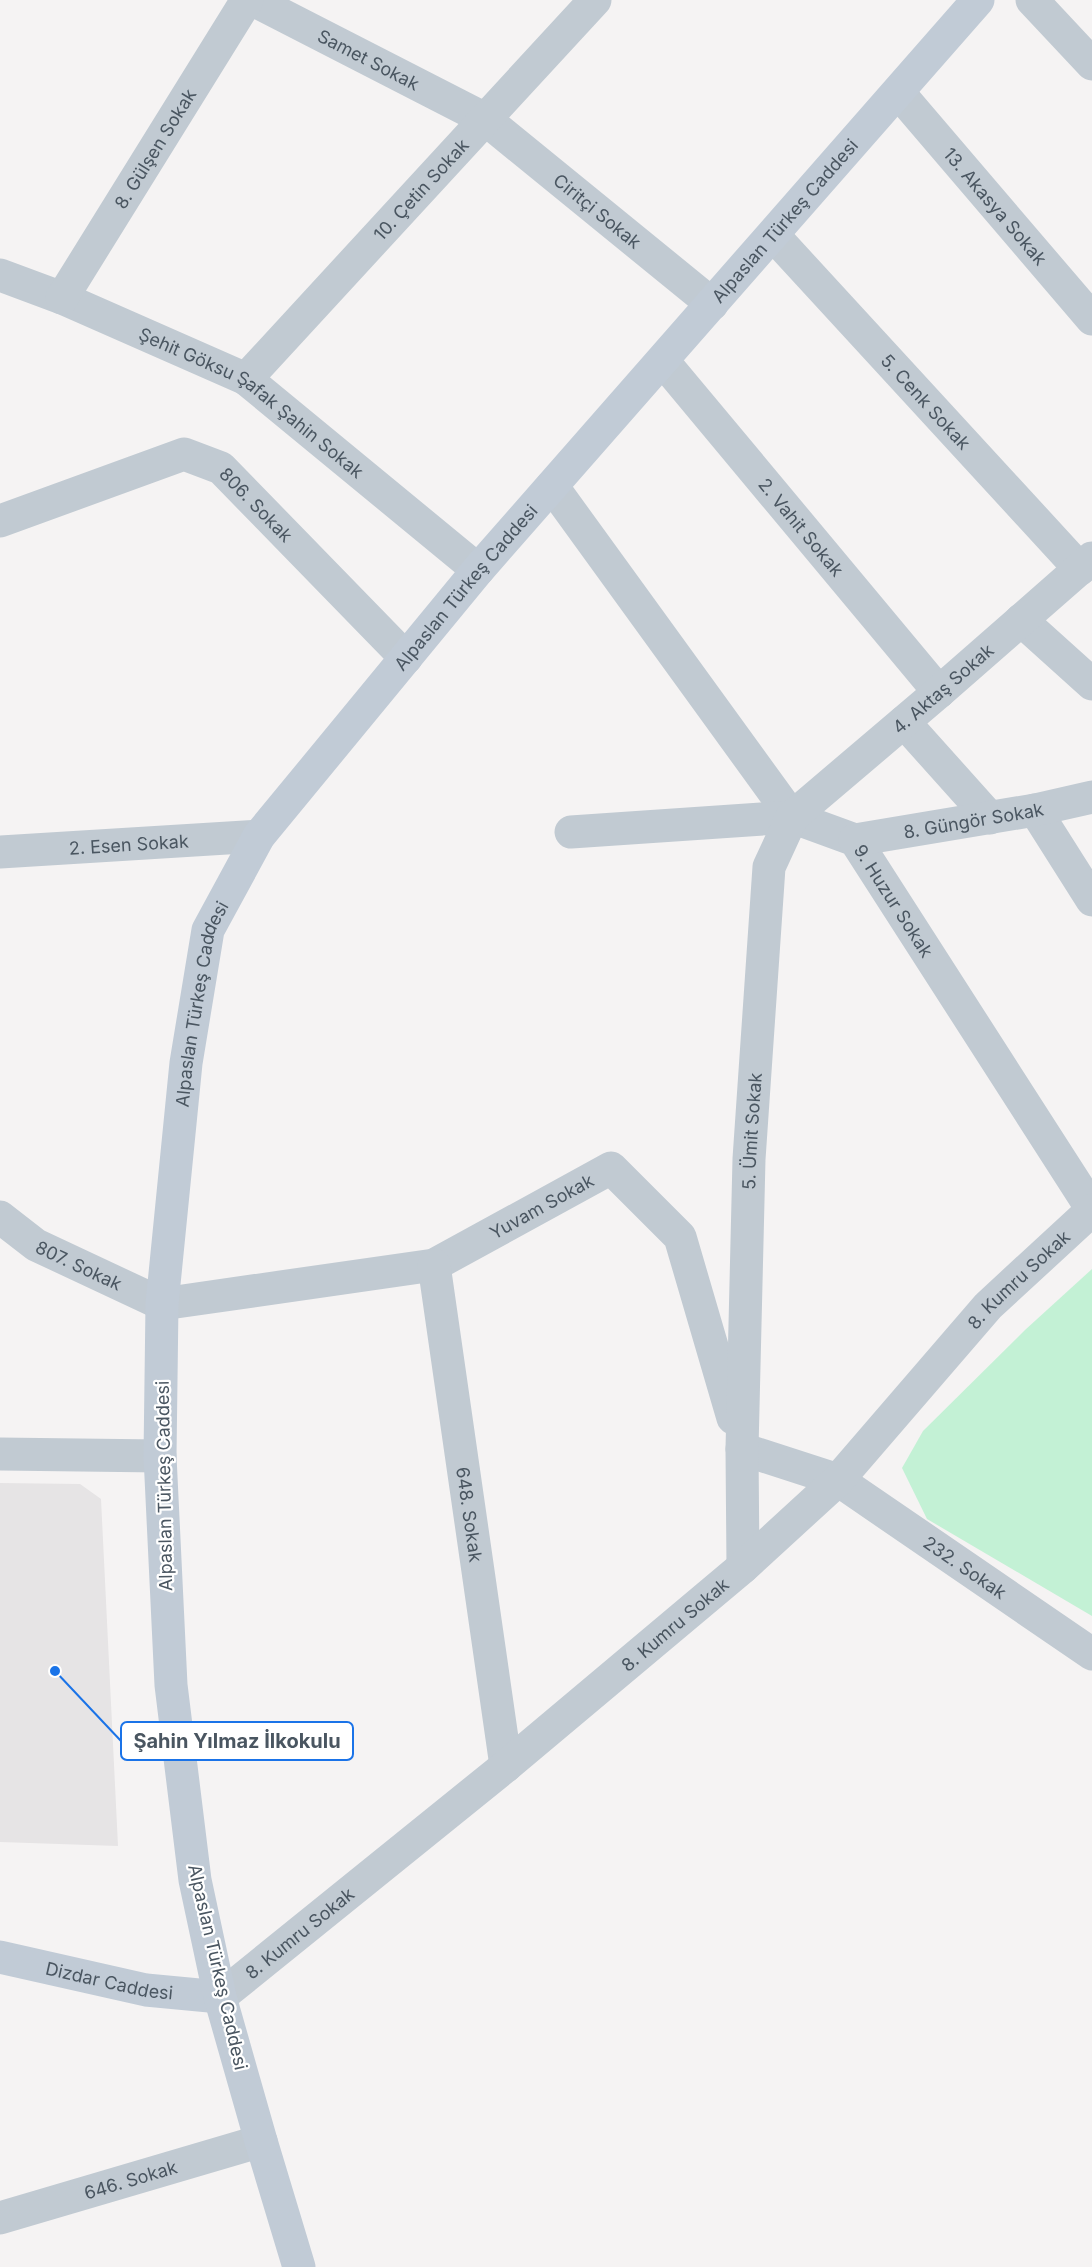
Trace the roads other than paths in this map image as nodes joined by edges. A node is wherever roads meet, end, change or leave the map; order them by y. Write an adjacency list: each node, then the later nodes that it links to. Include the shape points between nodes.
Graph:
1 (247, 0): 11 (street, 8. Gülşen Sokak)
2 (253, 0): 8 (street, Samet Sokak)
3 (595, 0): 8 (street, 10. Çetin Sokak)
4 (978, 0): 7 (main road, Alpaslan Türkeş Caddesi)
5 (1032, 0): 6 (street)
6 (1092, 64)
7 (898, 92): 9 (main road, Alpaslan Türkeş Caddesi); 13 (street, 13. Akasya Sokak)
8 (485, 119): 12 (street, Ciritçi Sokak); 15 (street, 10. Çetin Sokak)
9 (773, 235): 12 (main road, Alpaslan Türkeş Caddesi); 18 (street, 5. Cenk Sokak)
10 (0, 275): 11 (street, Şehit Göksu Şafak Şahin Sokak)
11 (62, 298): 15 (street, Şehit Göksu Şafak Şahin Sokak)
12 (712, 304): 14 (main road, Alpaslan Türkeş Caddesi)
13 (1092, 319)
14 (663, 361): 16 (main road, Alpaslan Türkeş Caddesi); 23 (street, 2. Vahit Sokak)
15 (246, 379): 19 (street, Şehit Göksu Şafak Şahin Sokak)
16 (552, 486): 19 (main road, Alpaslan Türkeş Caddesi); 27 (street)
17 (0, 521): 21 (street, 806. Sokak, via 184,454 221,468)
18 (1086, 564): 20 (street, 4. Aktaş Sokak)
19 (478, 570): 21 (main road, Alpaslan Türkeş Caddesi)
20 (1021, 620): 22 (street); 23 (street, 4. Aktaş Sokak)
21 (406, 658): 30 (main road, Alpaslan Türkeş Caddesi)
22 (1092, 684)
23 (939, 692): 24 (street, 4. Aktaş Sokak)
24 (904, 722): 27 (street, 4. Aktaş Sokak); 28 (street)
25 (1092, 797): 26 (street, 8. Güngör Sokak)
26 (1035, 810): 28 (street, 8. Güngör Sokak); 33 (street)
27 (792, 817): 29 (street); 31 (street, 9. Huzur Sokak); 38 (street, 5. Ümit Sokak, via 769,867 749,1159)
28 (990, 818): 31 (street, 8. Güngör Sokak)
29 (571, 832)
30 (259, 836): 32 (street, 2. Esen Sokak); 37 (main road, Alpaslan Türkeş Caddesi, via 208,930 186,1063)
31 (855, 840): 34 (street, 9. Huzur Sokak)
32 (0, 852)
33 (1092, 900)
34 (1092, 1209): 41 (street, 8. Kumru Sokak, via 988,1306)
35 (0, 1217): 37 (street, 807. Sokak, via 36,1245)
36 (434, 1265): 37 (street, Yuvam Sokak); 38 (street, Yuvam Sokak, via 610,1168 680,1237); 44 (street, 648. Sokak)
37 (162, 1304): 40 (main road, Alpaslan Türkeş Caddesi)
38 (742, 1449): 41 (street, 232. Sokak); 42 (street)
39 (0, 1454): 40 (street)
40 (160, 1456): 46 (main road, Alpaslan Türkeş Caddesi, via 171,1685 195,1880)
41 (838, 1480): 42 (street, 8. Kumru Sokak); 43 (street, 232. Sokak)
42 (743, 1567): 44 (street, 8. Kumru Sokak)
43 (1092, 1654)
44 (506, 1766): 46 (street, 8. Kumru Sokak)
45 (0, 1957): 46 (main road, Dizdar Caddesi, via 146,1990)
46 (220, 1997): 47 (main road, Alpaslan Türkeş Caddesi)
47 (261, 2141): 48 (street, 646. Sokak); 49 (main road, Alpaslan Türkeş Caddesi)
48 (0, 2218)
49 (299, 2267)

